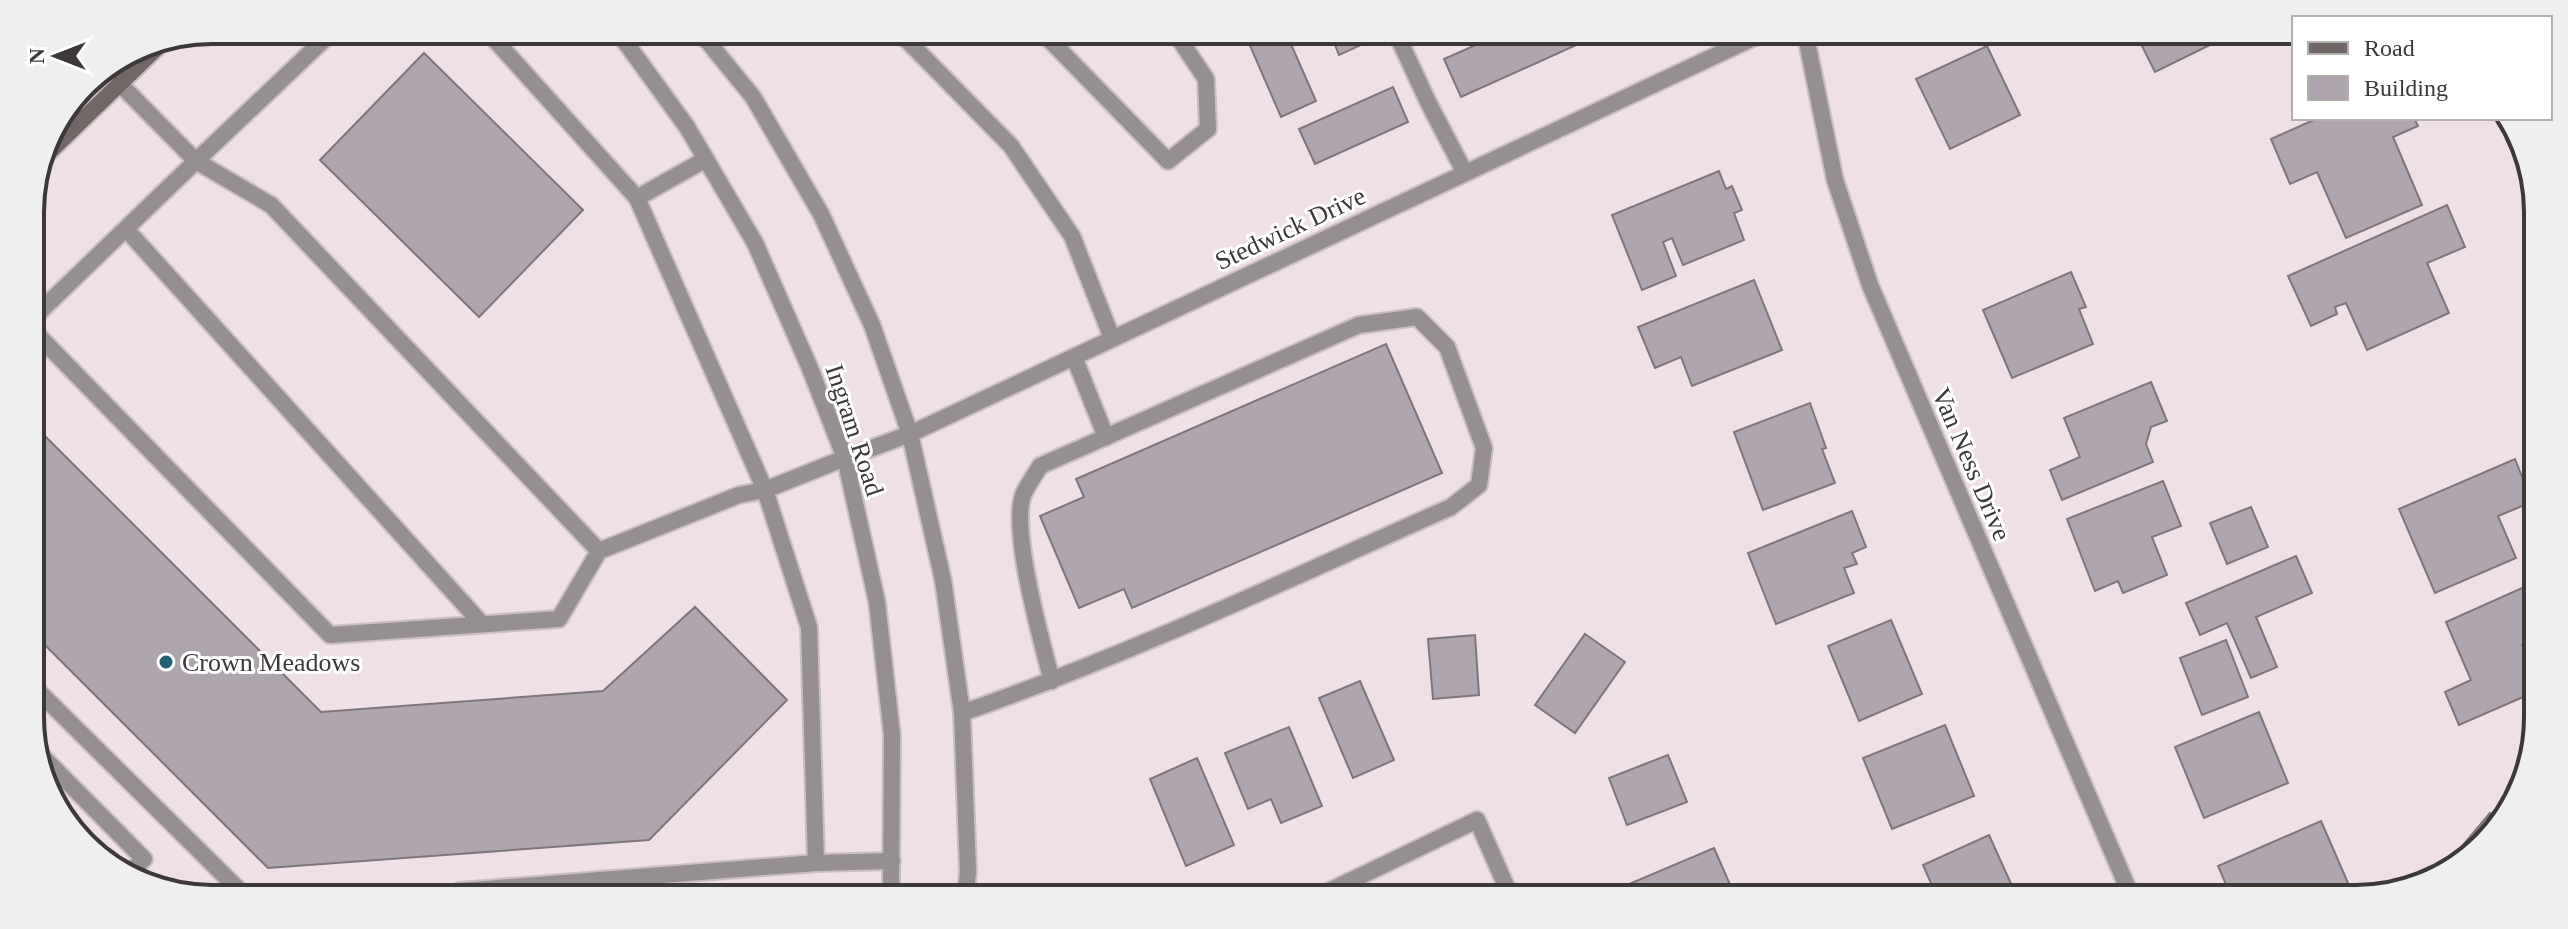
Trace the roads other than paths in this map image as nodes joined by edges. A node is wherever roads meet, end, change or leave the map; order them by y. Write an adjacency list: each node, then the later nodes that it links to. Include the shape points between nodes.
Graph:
1 (319, 44): 15 (street)
2 (499, 44): 17 (street)
3 (627, 44): 14 (street, Ingram Road)
4 (710, 44): 23 (street, Ingram Road, via 753,97 821,214 872,325)
5 (911, 44): 20 (street, via 1011,146 1072,236)
6 (1054, 44): 7 (street, via 1168,161 1208,129 1206,79)
7 (1183, 44)
8 (1401, 44): 16 (street)
9 (1740, 44): 16 (street, Stedwick Drive)
10 (1807, 44): 42 (street, Van Ness Drive, via 1835,180 1870,285)
11 (147, 57): 12 (main road)
12 (120, 84): 13 (main road); 15 (street)
13 (60, 141)
14 (706, 159): 17 (street); 25 (street, Ingram Road, via 755,243)
15 (196, 161): 18 (street); 27 (street, via 271,205)
16 (1465, 173): 20 (street, Stedwick Drive)
17 (637, 198): 26 (street)
18 (126, 229): 19 (street); 28 (street)
19 (44, 308)
20 (1112, 338): 22 (street, Stedwick Drive)
21 (44, 341): 28 (street, via 330,635)
22 (1074, 357): 23 (street, Stedwick Drive); 24 (street)
23 (910, 434): 25 (street, Stedwick Drive); 31 (street, Ingram Road, via 943,580)
24 (1106, 437): 29 (street, via 1040,466 1022,495 1021,539); 29 (street, via 1359,325 1417,317 1447,347 1484,448 1479,485 1451,507)
25 (845, 458): 26 (street, Stedwick Drive); 33 (street, Ingram Road, via 877,602 892,735)
26 (765, 490): 27 (street, Stedwick Drive, via 739,495); 34 (street, via 809,627)
27 (599, 551): 28 (street, via 559,619)
28 (482, 624)
29 (1052, 681): 31 (street)
30 (44, 697): 36 (street)
31 (962, 713): 39 (street, Ingram Road)
32 (52, 767): 35 (street, via 144,859)
33 (892, 861): 34 (street); 38 (street, Ingram Road)
34 (816, 863): 37 (street)
35 (136, 867)
36 (234, 885)
37 (536, 885)
38 (891, 885)
39 (967, 885)
40 (1342, 885): 41 (street, via 1477,820)
41 (1506, 885)
42 (2126, 885)

